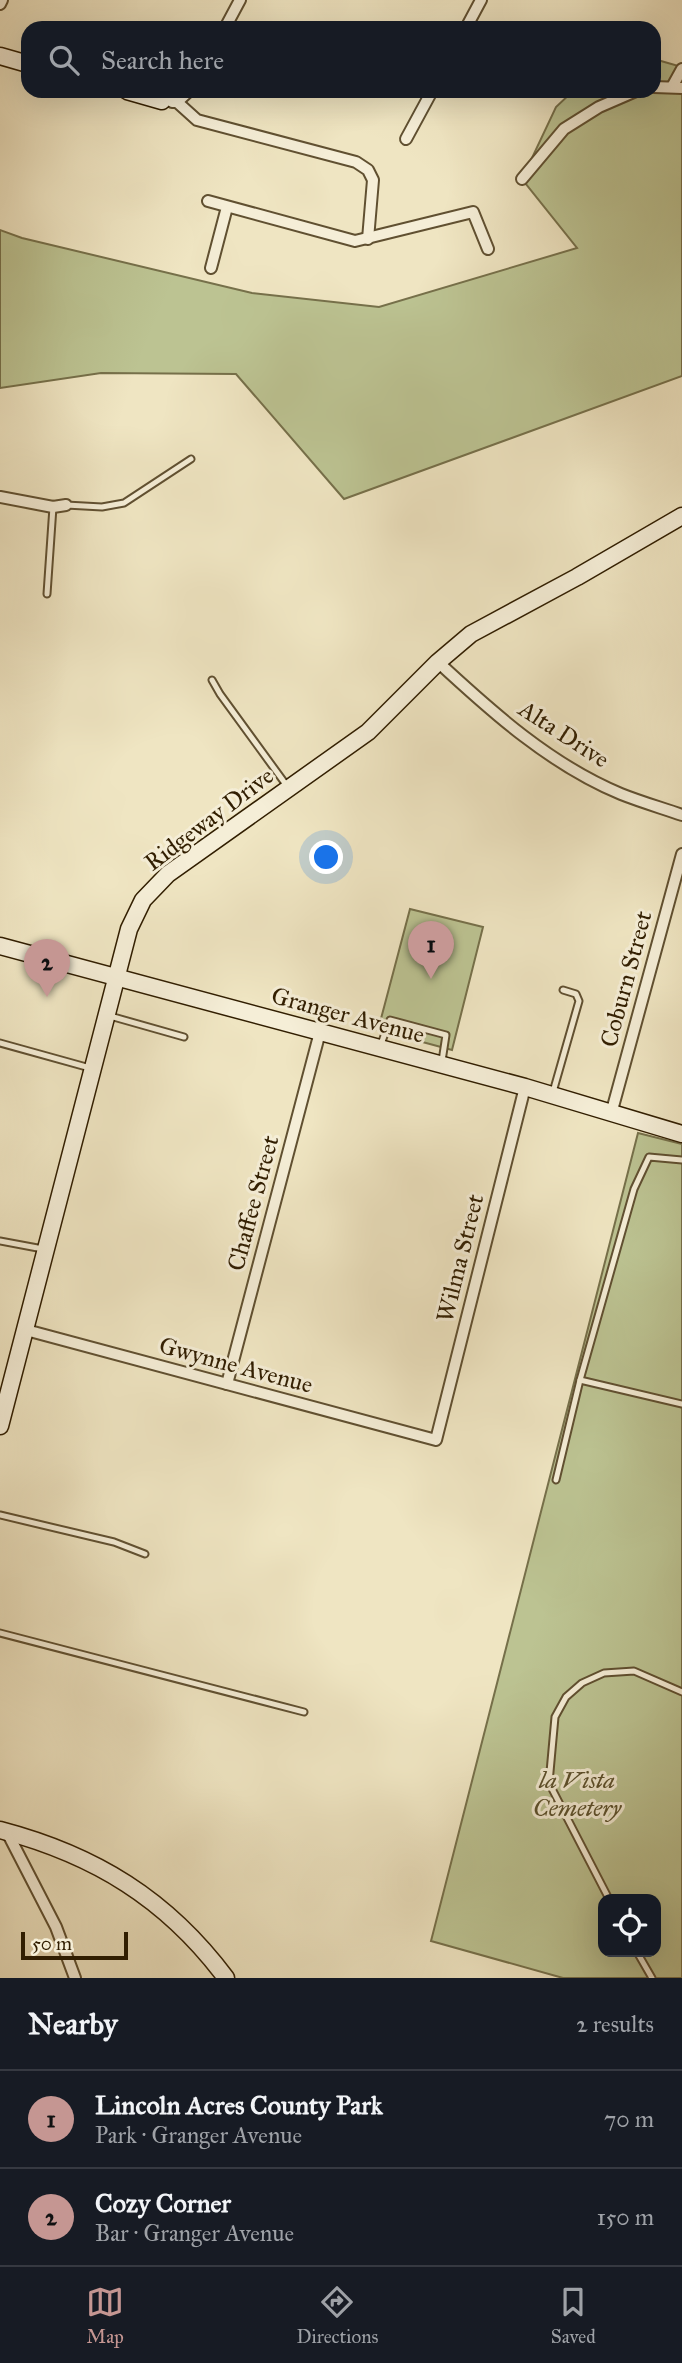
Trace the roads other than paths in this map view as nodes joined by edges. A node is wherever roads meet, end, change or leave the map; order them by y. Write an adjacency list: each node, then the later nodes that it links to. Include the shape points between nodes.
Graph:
1 (240, 0): 3 (street)
2 (481, 0): 4 (street)
3 (229, 21)
4 (470, 21)
5 (0, 56): 6 (street)
6 (21, 62)
7 (682, 69): 8 (street)
8 (677, 88)
9 (156, 98): 13 (street)
10 (175, 98): 13 (street)
11 (428, 98): 14 (street)
12 (620, 98): 15 (street, via 564,129)
13 (169, 101): 18 (street, via 197,120 356,162 368,170 373,180)
14 (406, 139)
15 (522, 179)
16 (208, 201): 17 (street)
17 (227, 207): 18 (street, via 355,241); 20 (street)
18 (368, 239): 19 (street, via 473,212)
19 (488, 249)
20 (211, 268)
21 (191, 459): 23 (lane, via 124,503 102,508)
22 (0, 497): 24 (street)
23 (66, 505): 24 (street)
24 (53, 507): 26 (lane)
25 (682, 516): 27 (street, Ridgeway Drive, via 471,634)
26 (47, 594)
27 (438, 662): 29 (street, Ridgeway Drive, via 368,732); 30 (street, Alta Drive, via 512,727 588,778)
28 (212, 680): 29 (lane)
29 (289, 788): 33 (street, Ridgeway Drive, via 168,874 143,900)
30 (682, 815)
31 (682, 854): 44 (street, Coburn Street)
32 (0, 946): 33 (street, Granger Avenue)
33 (117, 976): 35 (street, Ridgeway Drive); 36 (street, Granger Avenue)
34 (563, 990): 43 (lane, via 576,994 579,1001)
35 (107, 1015): 37 (lane); 41 (street, Ridgeway Drive)
36 (320, 1032): 39 (street, Granger Avenue); 51 (street, Chaffee Street)
37 (184, 1037)
38 (0, 1043): 41 (lane)
39 (379, 1047): 40 (street, Granger Avenue); 40 (lane, via 390,1020 446,1035)
40 (442, 1064): 42 (street, Granger Avenue)
41 (93, 1069): 48 (street, Ridgeway Drive)
42 (525, 1087): 43 (street, Granger Avenue); 54 (street, Wilma Street)
43 (552, 1095): 44 (street, Granger Avenue)
44 (611, 1114): 45 (street, Granger Avenue)
45 (682, 1134)
46 (682, 1160): 50 (lane, via 649,1157 634,1188)
47 (0, 1241): 48 (lane)
48 (47, 1249): 49 (street, Ridgeway Drive)
49 (26, 1330): 51 (street, Gwynne Avenue); 53 (street, Ridgeway Drive)
50 (580, 1380): 52 (lane); 55 (lane)
51 (227, 1384): 54 (street, Gwynne Avenue)
52 (682, 1404)
53 (0, 1426)
54 (436, 1440)
55 (556, 1480)
56 (0, 1515): 57 (lane, via 114,1542)
57 (145, 1554)
58 (0, 1633): 60 (lane)
59 (682, 1692): 62 (lane, via 634,1671 604,1673 566,1697 555,1717 549,1783)
60 (304, 1712)
61 (3, 1827): 65 (street, via 56,1927); 66 (street, via 87,1860 148,1898 201,1945)
62 (606, 1894)
63 (640, 1957): 64 (lane)
64 (651, 1977)
65 (75, 1978)
66 (226, 1978)

